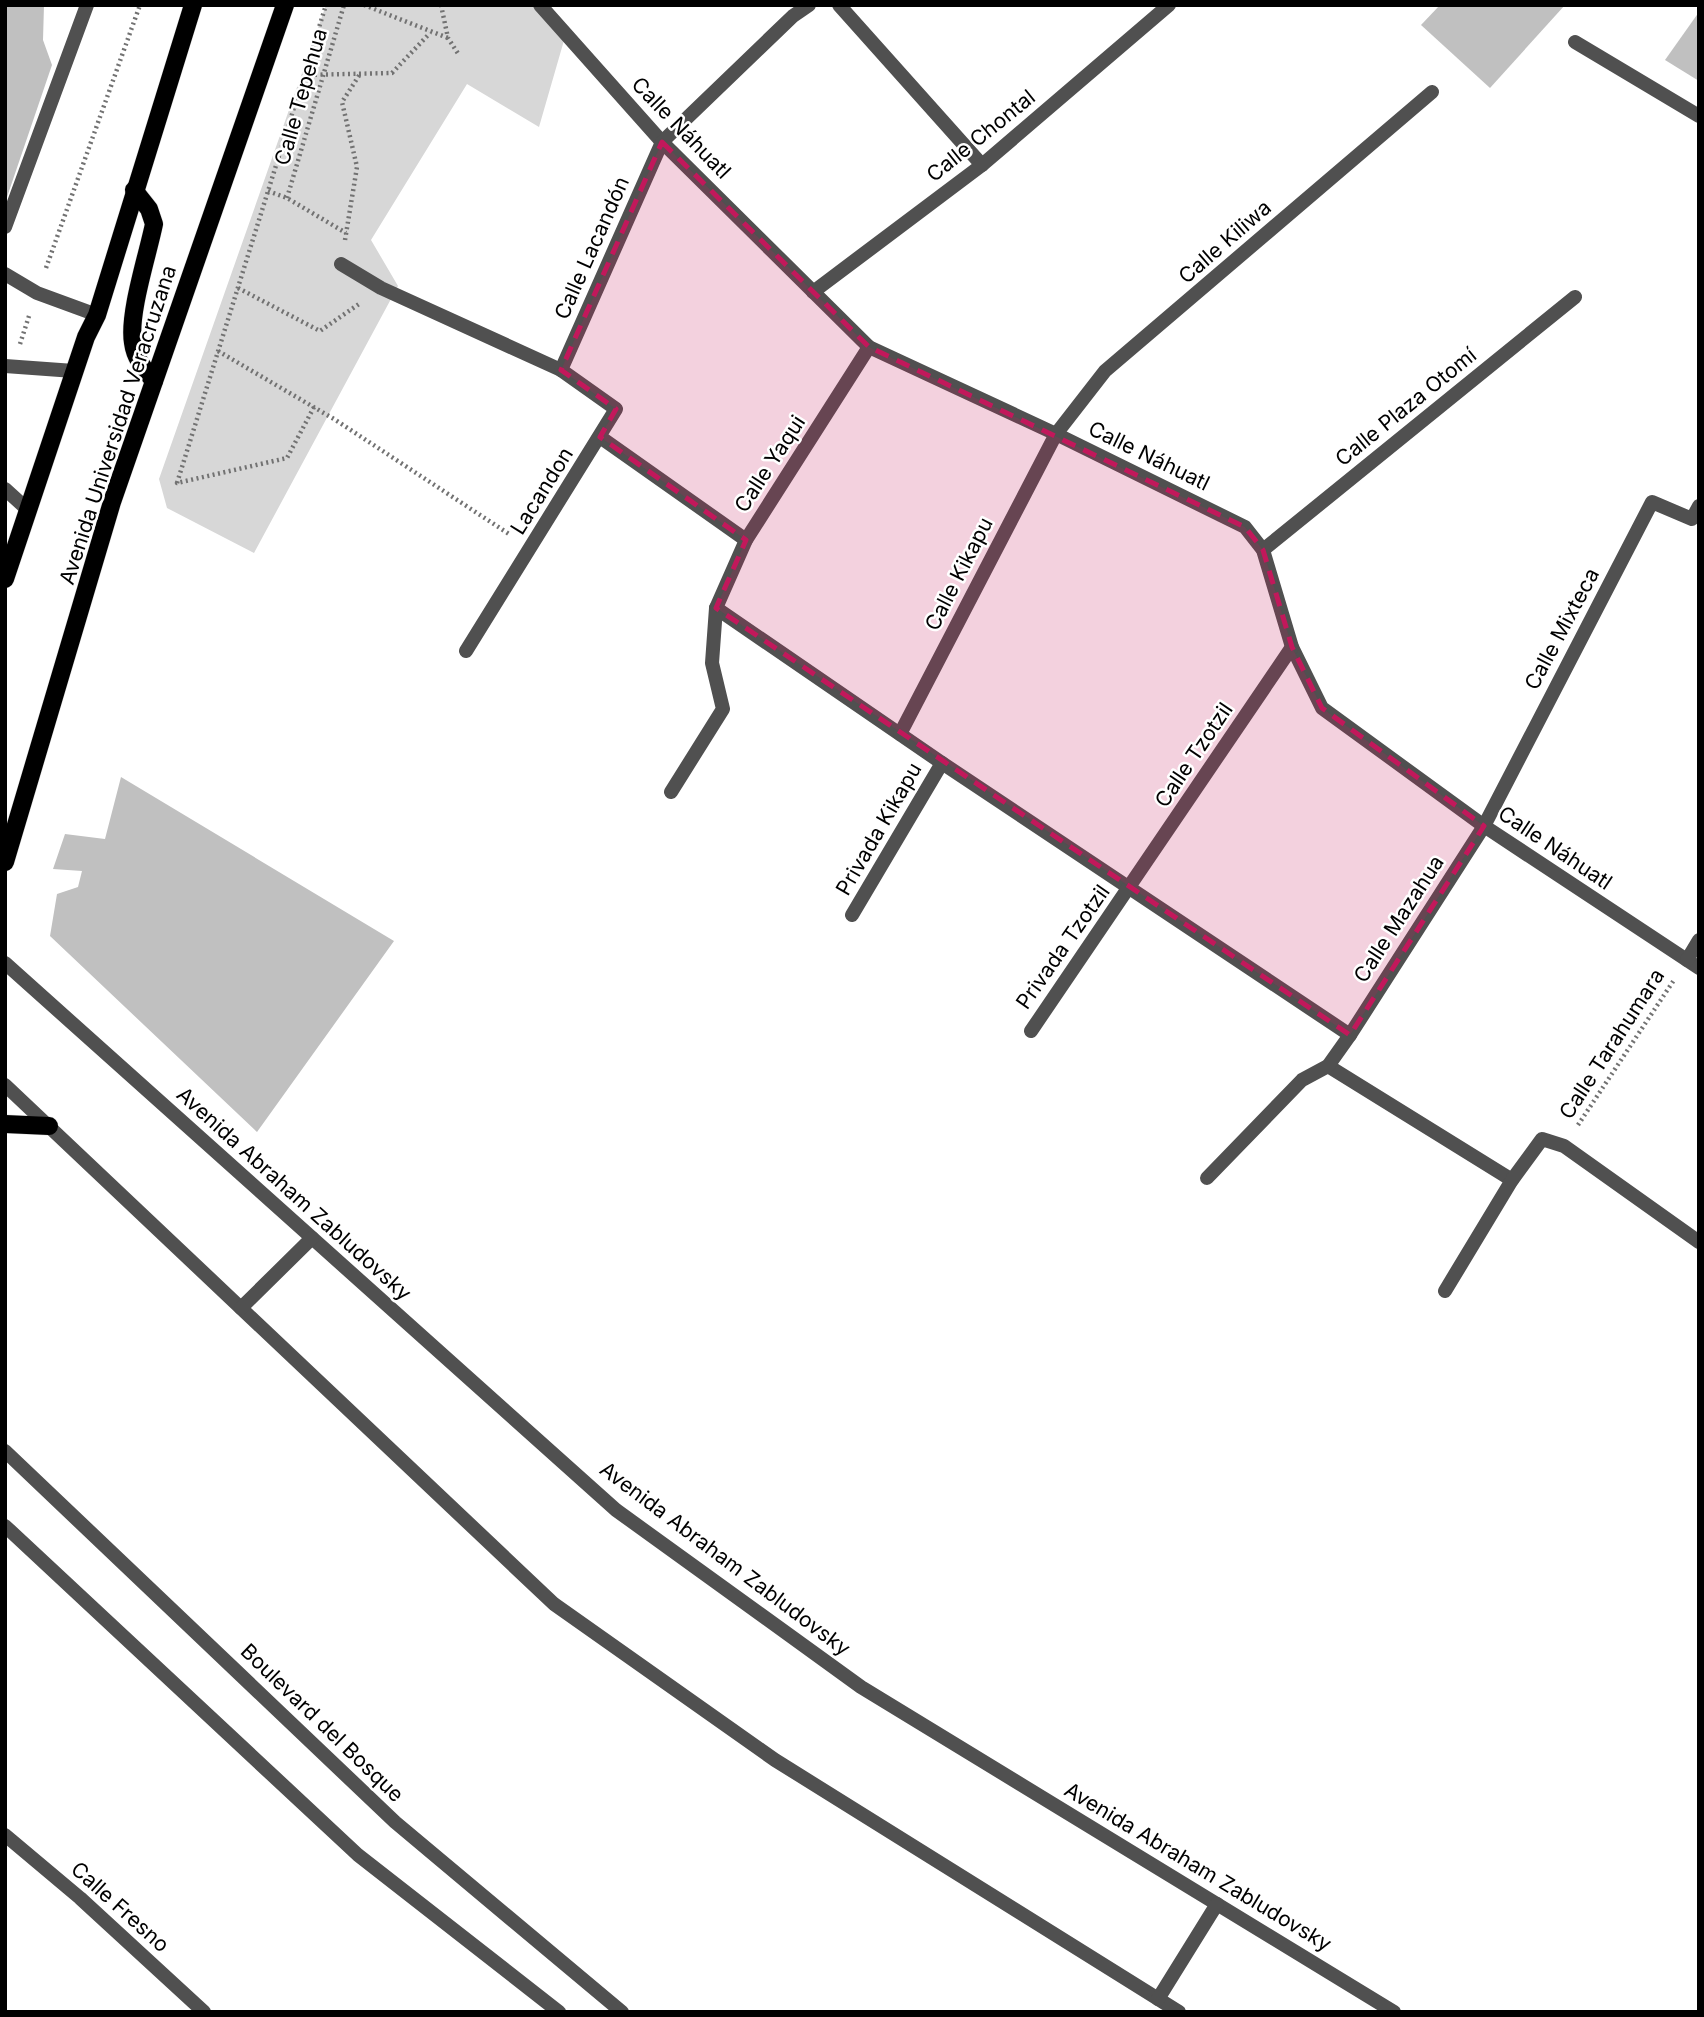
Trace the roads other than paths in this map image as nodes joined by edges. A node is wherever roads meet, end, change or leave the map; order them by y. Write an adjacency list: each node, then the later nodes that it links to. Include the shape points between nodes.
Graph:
1 (87, 5): 15 (street)
2 (193, 5): 14 (main road)
3 (285, 5): 25 (main road, Avenida Universidad Veracruzana)
4 (540, 5): 12 (street, Calle Náhuatl)
5 (809, 5): 8 (street)
6 (839, 5): 13 (street)
7 (1169, 5): 13 (street, Calle Chontal)
8 (789, 10): 12 (street)
9 (1575, 42): 11 (street)
10 (1432, 92): 26 (street, Calle Kiliwa, via 1105,371)
11 (1699, 116)
12 (662, 142): 18 (street, Calle Náhuatl); 23 (street, Calle Lacandón)
13 (982, 165): 18 (street, Calle Chontal)
14 (134, 190): 20 (main road); 25 (main road, via 154,224 133,322 133,343 139,362)
15 (5, 227)
16 (341, 264): 23 (street, via 381,288)
17 (5, 274): 20 (street, via 37,293)
18 (813, 292): 21 (street, Calle Náhuatl)
19 (1576, 297): 32 (street, Calle Plaza Otomí)
20 (97, 315): 24 (main road)
21 (869, 348): 26 (street, Calle Náhuatl); 31 (street, Calle Yaqui)
22 (9, 367): 24 (street)
23 (561, 370): 27 (street, Lacandon, via 616,409)
24 (74, 371): 30 (main road)
25 (154, 381): 41 (main road, Avenida Universidad Veracruzana)
26 (1056, 434): 32 (street, Calle Náhuatl, via 1245,527); 37 (street, Calle Kikapu)
27 (600, 437): 31 (street); 36 (street, Lacandon)
28 (5, 489): 30 (street)
29 (1699, 506): 40 (street, Calle Mixteca, via 1692,519 1652,502)
30 (28, 510): 33 (main road)
31 (746, 540): 34 (street, Calle Yaqui)
32 (1263, 550): 35 (street, Calle Náhuatl)
33 (5, 579)
34 (716, 608): 37 (street); 39 (street, Calle Yaqui, via 712,663 723,709)
35 (1292, 647): 40 (street, Calle Náhuatl, via 1322,708); 42 (street, Calle Tzotzil)
36 (466, 651)
37 (900, 734): 38 (street)
38 (942, 763): 42 (street); 43 (street, Privada Kikapu)
39 (671, 792)
40 (1484, 826): 46 (street, Calle Náhuatl); 48 (street, Calle Mazahua)
41 (5, 862)
42 (1131, 887): 47 (street, Privada Tzotzil); 48 (street)
43 (852, 915)
44 (1699, 940): 46 (street)
45 (5, 963): 55 (street, Avenida Abraham Zabludovsky)
46 (1693, 964)
47 (1031, 1031)
48 (1350, 1035): 49 (street, Calle Mazahua)
49 (1328, 1066): 53 (street, via 1302,1080); 54 (street)
50 (5, 1085): 52 (street)
51 (5, 1124): 52 (main road)
52 (49, 1126): 58 (street)
53 (1207, 1178)
54 (1512, 1180): 56 (street, via 1542,1139 1564,1146); 57 (street)
55 (312, 1238): 58 (street); 62 (street, Avenida Abraham Zabludovsky, via 616,1510 861,1686)
56 (1699, 1242)
57 (1445, 1291)
58 (241, 1308): 63 (street, via 554,1604 775,1760)
59 (5, 1451): 66 (street, Boulevard del Bosque, via 395,1822)
60 (5, 1526): 65 (street, via 358,1855)
61 (5, 1835): 64 (street, Calle Fresno)
62 (1217, 1904): 63 (street); 68 (street, Avenida Abraham Zabludovsky)
63 (1158, 1999): 67 (street)
64 (204, 2012)
65 (559, 2012)
66 (622, 2012)
67 (1179, 2012)
68 (1394, 2012)

